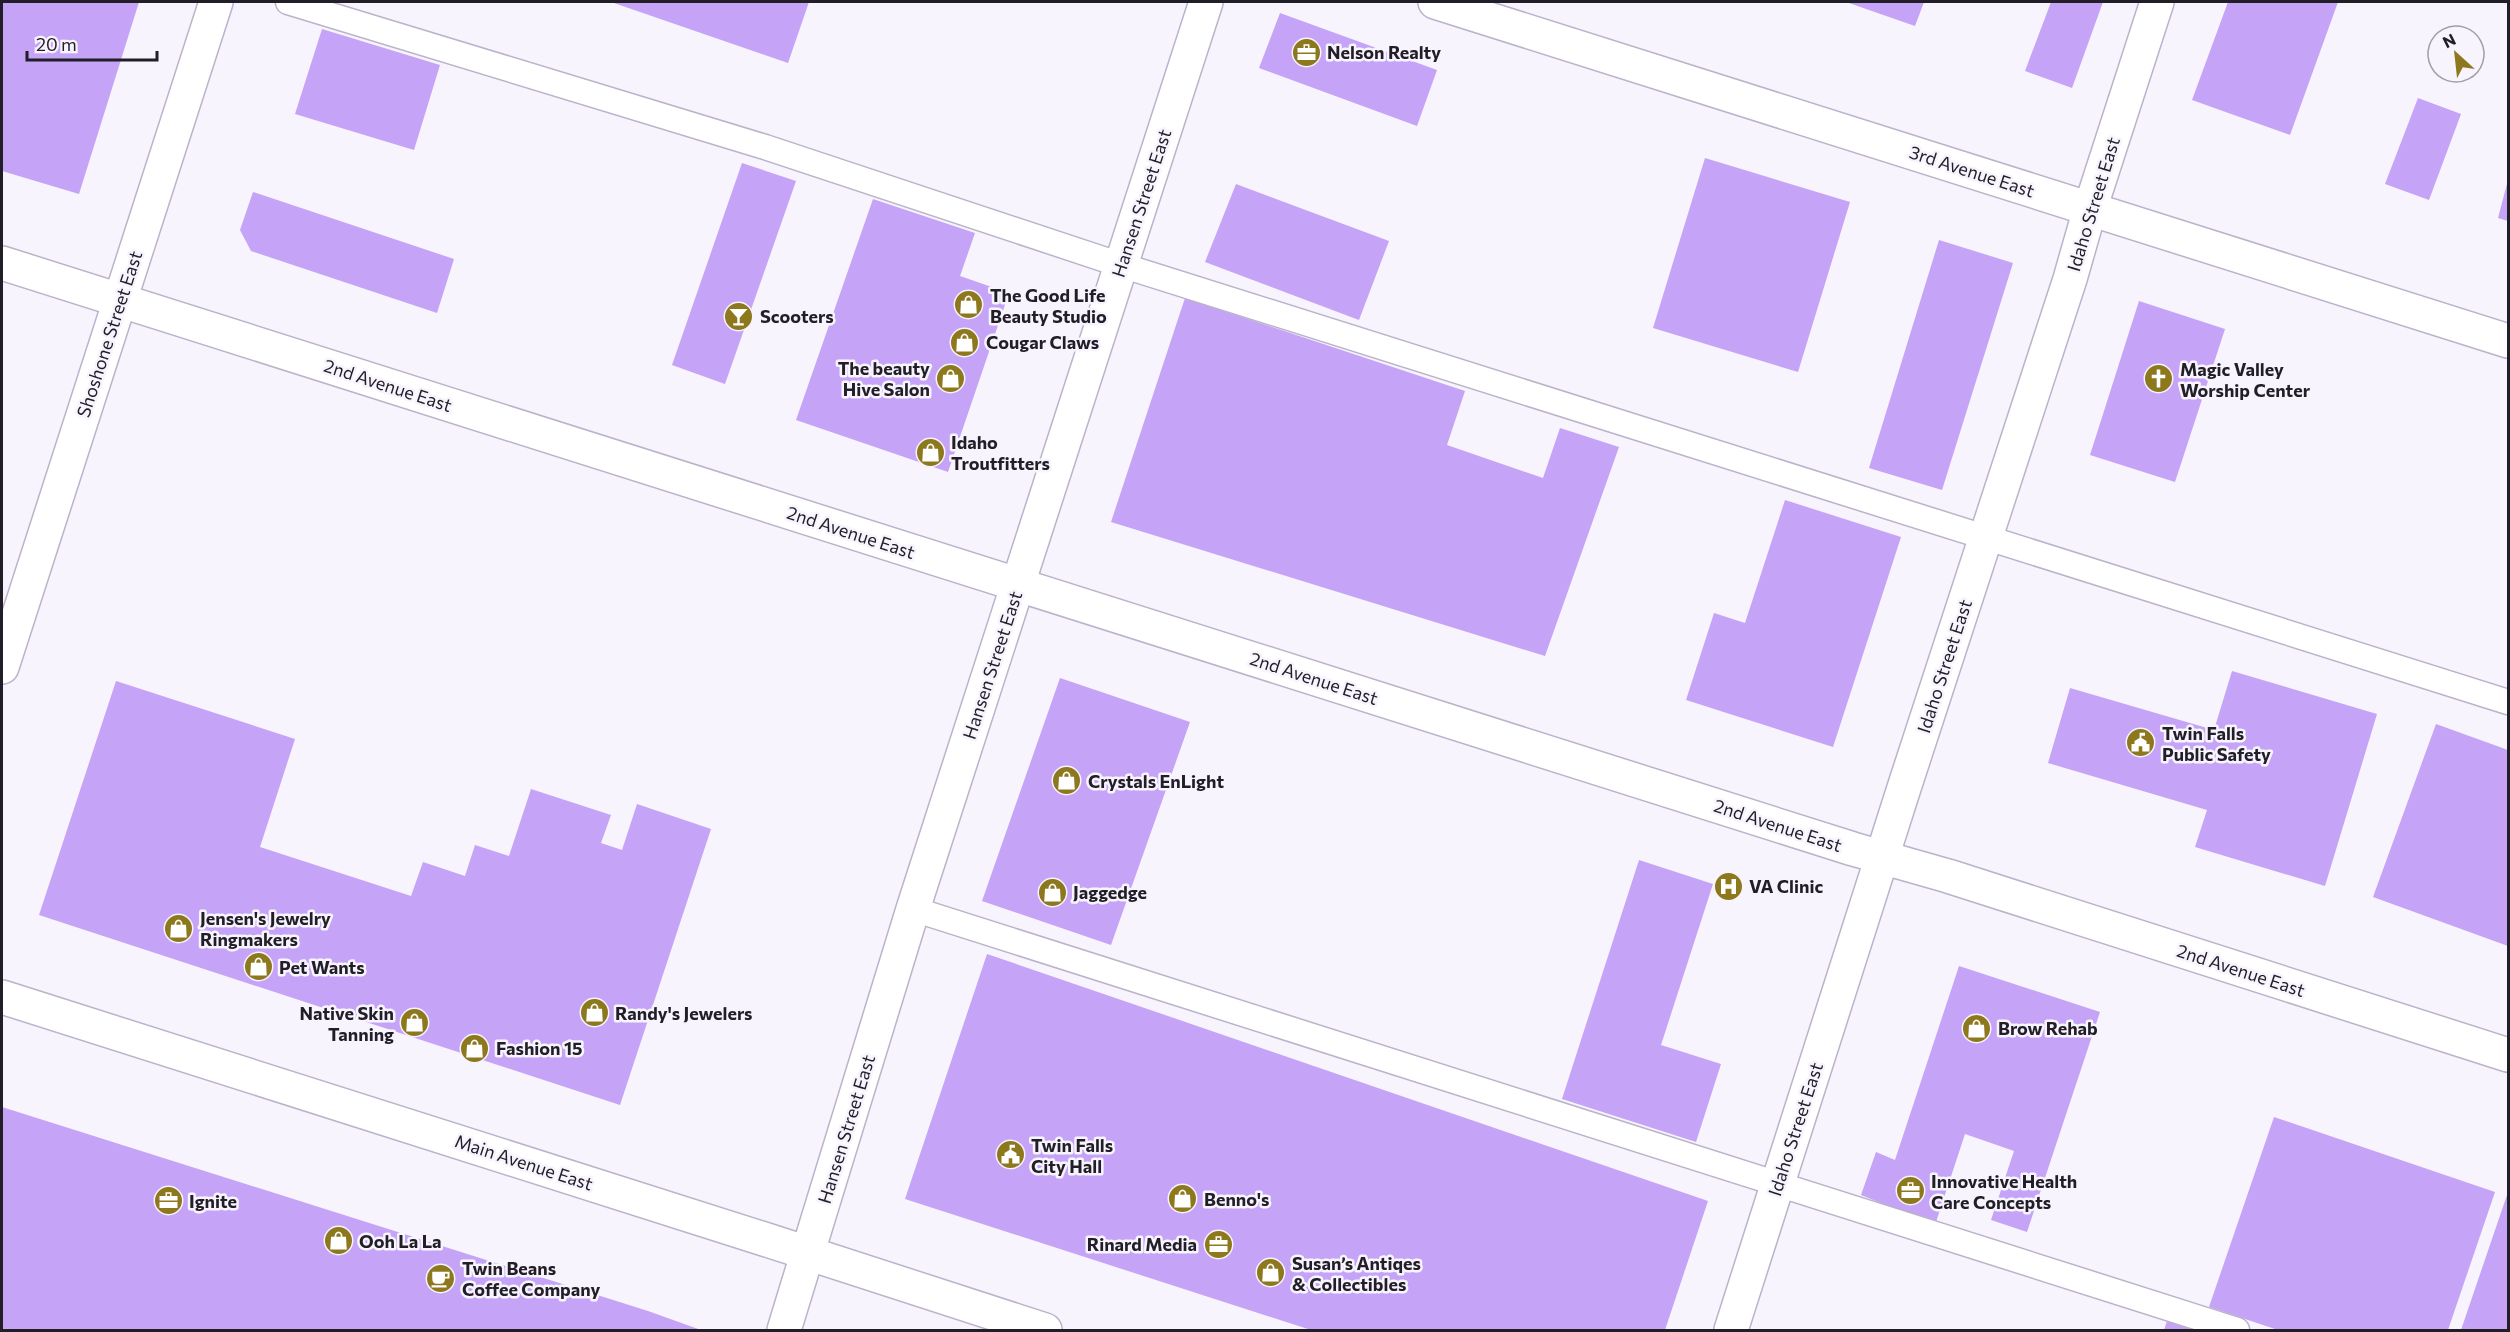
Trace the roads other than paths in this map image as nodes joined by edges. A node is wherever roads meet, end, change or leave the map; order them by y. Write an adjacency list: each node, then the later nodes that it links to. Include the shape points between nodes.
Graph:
1 (216, 2): 9 (street, Shoshone Street East)
2 (288, 2): 8 (lane, via 765,147)
3 (1206, 2): 8 (street, Hansen Street East)
4 (1435, 2): 6 (street, 3rd Avenue East)
5 (2157, 2): 6 (street, Idaho Street East)
6 (2090, 208): 10 (street, 3rd Avenue East); 11 (street, Idaho Street East)
7 (2, 262): 9 (street, 2nd Avenue East)
8 (1121, 265): 11 (lane); 12 (street, Hansen Street East)
9 (121, 300): 12 (street, 2nd Avenue East); 13 (street, Shoshone Street East)
10 (2508, 341)
11 (1985, 537): 15 (lane); 16 (street, Idaho Street East)
12 (1018, 584): 16 (street, 2nd Avenue East); 17 (street, Hansen Street East)
13 (7, 628): 14 (street, Shoshone Street East)
14 (2, 667)
15 (2508, 702)
16 (1882, 858): 19 (street, 2nd Avenue East); 20 (street, Idaho Street East)
17 (913, 909): 20 (lane); 21 (street, Hansen Street East)
18 (2, 997): 21 (street, Main Avenue East)
19 (2508, 1056)
20 (1777, 1184): 24 (street, Idaho Street East); 25 (lane)
21 (808, 1253): 22 (street, Hansen Street East); 23 (street, Main Avenue East)
22 (784, 1330)
23 (1044, 1330)
24 (1731, 1330)
25 (2237, 1330)

